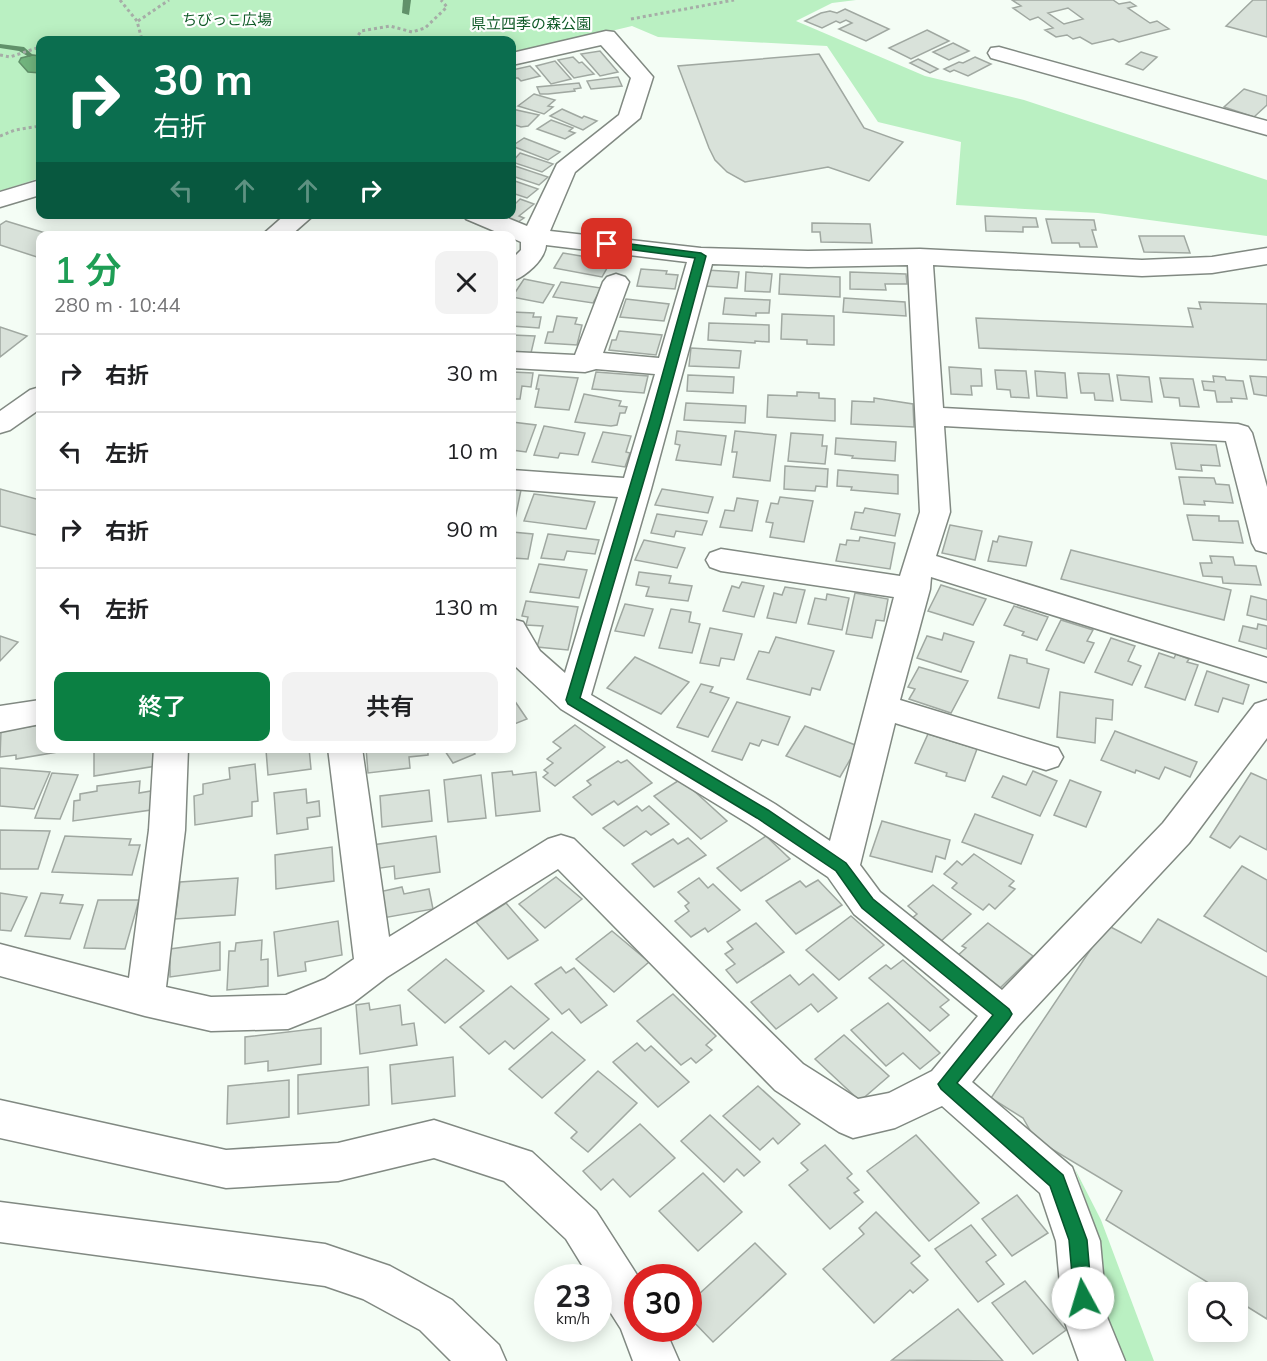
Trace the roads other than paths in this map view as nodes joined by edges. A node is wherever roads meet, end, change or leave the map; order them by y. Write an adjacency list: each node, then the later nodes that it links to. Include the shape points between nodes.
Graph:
1 (999, 54): 3 (street)
2 (516, 59): 9 (street, via 606,37 642,77 629,118 565,169)
3 (1267, 129)
4 (36, 188): 5 (street)
5 (0, 200)
6 (296, 219): 8 (street)
7 (487, 219): 9 (street)
8 (280, 231)
9 (534, 238): 10 (street); 13 (street, via 533,252)
10 (701, 256): 12 (street); 17 (street)
11 (1267, 256): 12 (street, via 1212,265 1142,268)
12 (920, 258): 19 (street)
13 (516, 269)
14 (616, 282): 16 (street)
15 (516, 360): 16 (street)
16 (585, 364): 17 (street, via 594,361)
17 (670, 367): 22 (street)
18 (36, 399): 20 (street)
19 (929, 416): 23 (street, via 1238,433); 25 (street, via 935,512)
20 (0, 424)
21 (516, 478): 22 (street)
22 (636, 489): 28 (street)
23 (1267, 543)
24 (721, 560): 25 (street)
25 (916, 576): 27 (street); 29 (street)
26 (516, 637): 28 (street, via 528,659)
27 (1267, 670)
28 (573, 700): 36 (street, via 762,814)
29 (881, 706): 35 (street); 36 (street)
30 (36, 713): 32 (street)
31 (1267, 713): 40 (street, via 1176,833)
32 (0, 719)
33 (171, 753): 39 (street, via 167,830)
34 (346, 753): 38 (street)
35 (1046, 757)
36 (841, 867): 40 (street, via 867,903)
37 (0, 960): 39 (street)
38 (374, 966): 39 (street, via 339,991 288,1012 211,1014); 41 (street, via 561,849 789,1077 853,1119 895,1110)
39 (145, 999)
40 (1004, 1014): 41 (street)
41 (946, 1084): 48 (street, via 1057,1181 1078,1240 1085,1317)
42 (0, 1119): 44 (street, via 225,1169 338,1162 434,1139 517,1166 580,1225)
43 (0, 1222): 46 (street, via 325,1265 374,1281 436,1315)
44 (624, 1294)
45 (648, 1342): 47 (street)
46 (483, 1361)
47 (656, 1361)
48 (1102, 1361)

